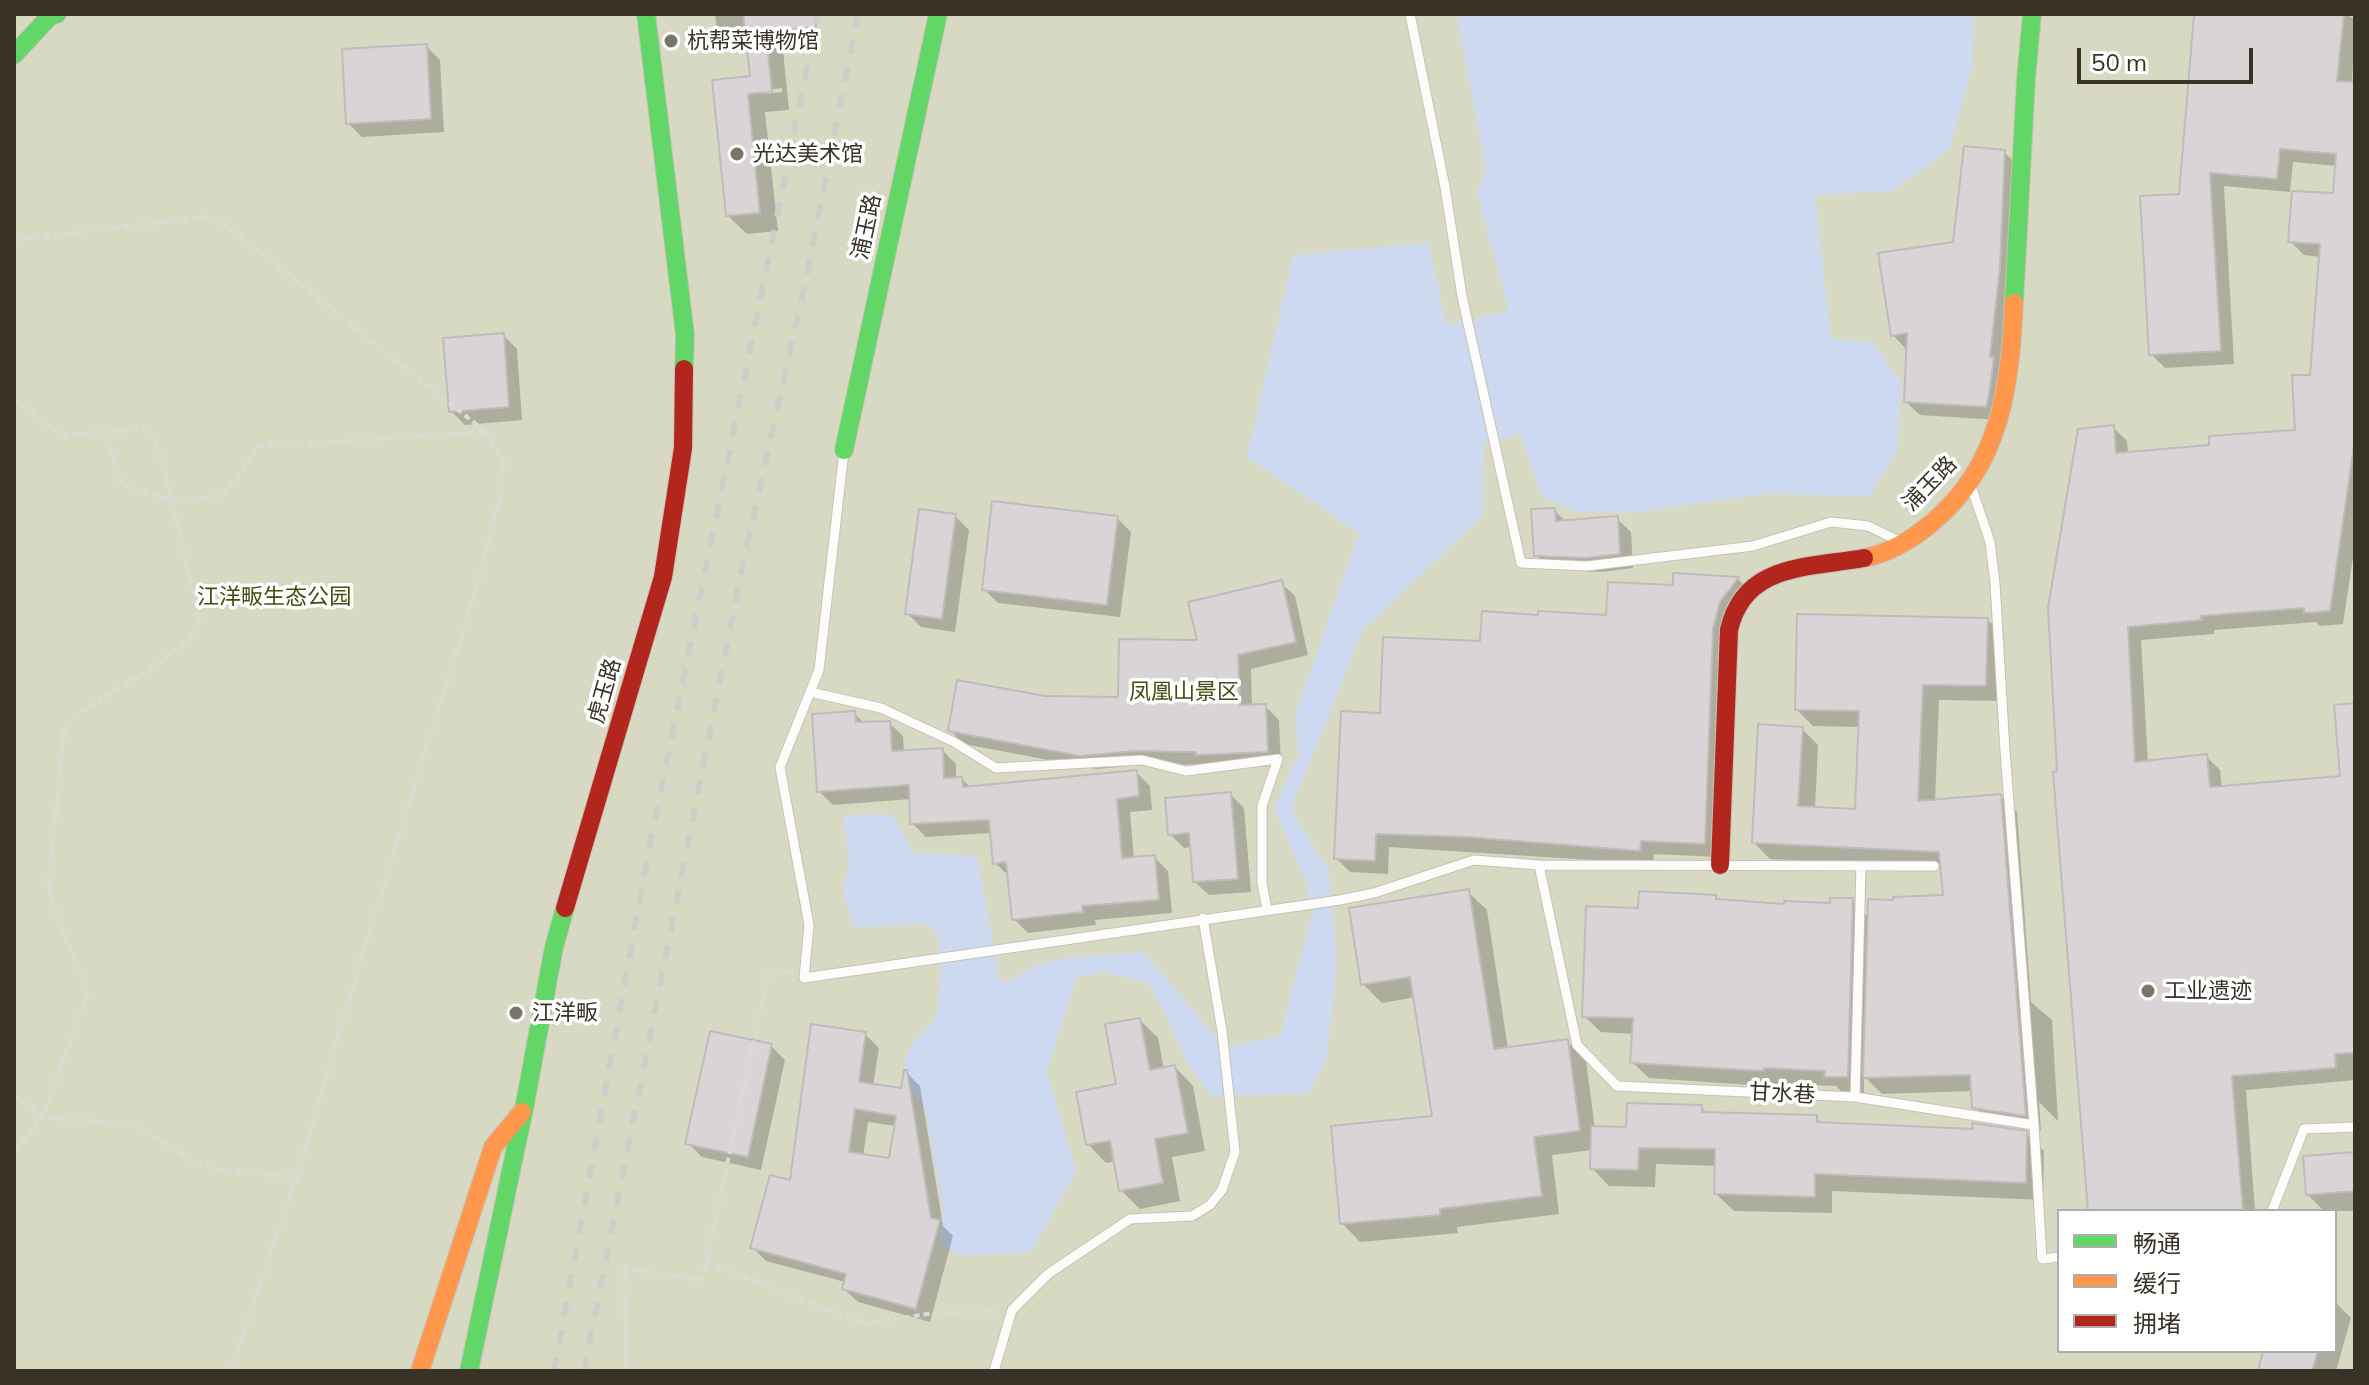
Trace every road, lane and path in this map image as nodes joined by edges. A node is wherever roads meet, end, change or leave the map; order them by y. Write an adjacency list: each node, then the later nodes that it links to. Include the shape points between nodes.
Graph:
1 (57, 14): 6 (street)
2 (646, 14): 25 (street, 虎玉路, via 685,335 683,448 663,577 554,947)
3 (938, 14): 11 (street, 浦玉路)
4 (1410, 14): 14 (lane, via 1462,296 1521,563 1587,566 1753,546 1831,522 1868,526)
5 (2032, 14): 12 (street, 浦玉路, via 2011,356 2002,408)
6 (14, 55)
7 (14, 240): 9 (path, via 204,217 226,225)
8 (14, 399): 10 (path, via 62,435)
9 (486, 432): 13 (path, via 256,447 225,491 213,498); 30 (path, via 504,460 483,565)
10 (107, 433): 13 (path, via 120,480 137,491); 13 (path, via 143,430 154,439)
11 (844, 450): 15 (lane, via 819,670)
12 (1970, 483): 14 (street, 浦玉路, via 1936,519); 27 (lane, via 1990,542 1995,583)
13 (172, 499): 26 (path, via 199,617 197,633 149,670 76,714 64,731 51,901 87,994)
14 (1902, 543): 17 (street, 浦玉路, via 1875,556 1789,570 1756,585 1736,603 1729,630)
15 (810, 692): 20 (lane, via 881,708 996,768 1142,760 1186,771 1278,759 1262,806); 22 (lane, via 780,767 809,925)
16 (1539, 865): 17 (lane); 20 (lane, via 1474,860 1374,893); 24 (lane, 甘水巷, via 1577,1045 1617,1086)
17 (1720, 865): 18 (lane)
18 (1861, 866): 19 (lane); 24 (lane)
19 (1934, 866)
20 (1267, 909): 21 (lane)
21 (1203, 918): 22 (lane, via 804,978); 34 (lane, via 1235,1152 1222,1190 1192,1216 1130,1219 1048,1274)
22 (804, 972): 33 (path, via 769,972)
23 (14, 1096): 26 (path)
24 (1855, 1097): 27 (lane, 甘水巷)
25 (524, 1109): 36 (street, via 493,1147); 37 (street, 虎玉路)
26 (43, 1117): 29 (path); 30 (path, via 134,1125 217,1170)
27 (2034, 1125): 32 (lane, via 2042,1259)
28 (2355, 1127): 31 (lane, via 2304,1129)
29 (14, 1153)
30 (297, 1177): 35 (path)
31 (2273, 1209)
32 (2057, 1257)
33 (706, 1262): 34 (path, via 865,1324 933,1313); 38 (path, via 702,1280 625,1268)
34 (1012, 1310): 39 (lane)
35 (230, 1371)
36 (420, 1371)
37 (469, 1371)
38 (626, 1371)
39 (994, 1371)

